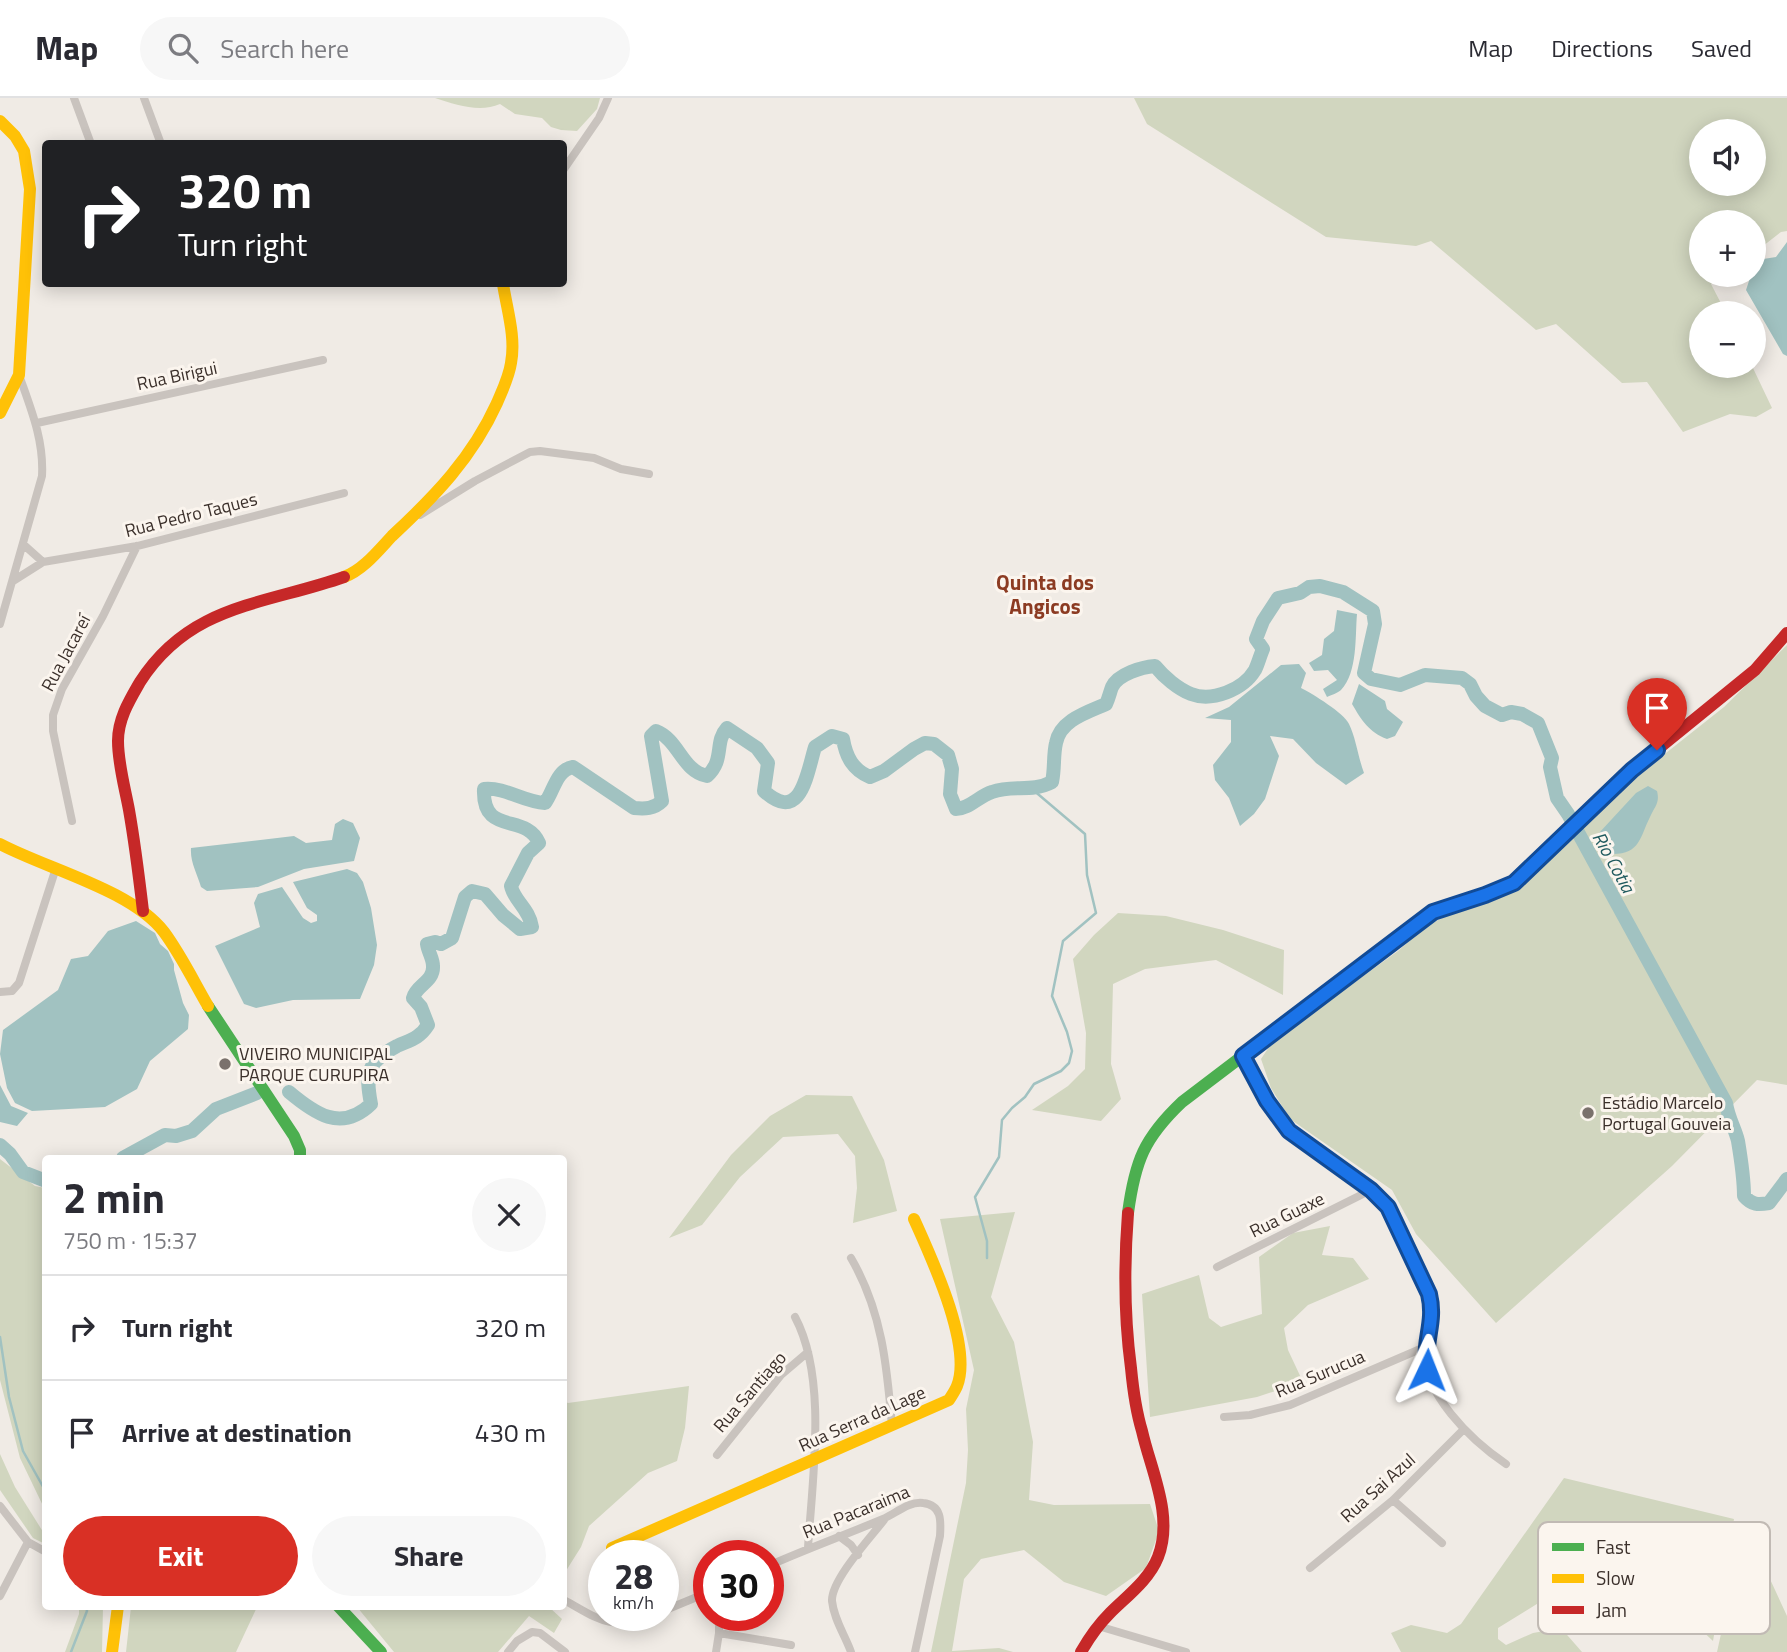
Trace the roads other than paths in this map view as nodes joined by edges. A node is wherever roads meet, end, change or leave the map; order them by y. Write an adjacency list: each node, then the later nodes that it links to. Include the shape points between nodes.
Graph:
1 (74, 98): 5 (street)
2 (144, 98): 6 (street)
3 (608, 98): 7 (street)
4 (0, 121): 10 (street, via 14,132 29,170)
5 (89, 140)
6 (160, 140)
7 (567, 165)
8 (503, 287): 15 (street, via 512,341 506,379 473,452)
9 (323, 360): 12 (street, Rua Birigui)
10 (19, 375): 11 (street); 12 (street)
11 (0, 413)
12 (37, 423): 16 (street, via 42,476)
13 (649, 474): 15 (street, via 594,458 530,452)
14 (344, 493): 17 (street, Rua Pedro Taques)
15 (415, 518): 25 (street, via 348,576 198,625 158,656 125,705 117,734)
16 (24, 545): 18 (street); 19 (street)
17 (137, 546): 18 (street, Rua Pedro Taques); 22 (street, Rua Jacareí, via 62,689 53,715)
18 (43, 562): 19 (street, Rua Pedro Taques)
19 (13, 581): 20 (street)
20 (0, 624)
21 (1787, 633): 27 (street, via 1755,670 1632,770 1514,883 1433,912)
22 (72, 821)
23 (0, 844): 24 (street)
24 (55, 870): 25 (street); 26 (street, via 19,983 12,991)
25 (143, 911): 28 (street, via 163,931 294,1136)
26 (0, 992)
27 (1243, 1056): 29 (street, via 1289,1131); 59 (street, via 1162,1121 1136,1168 1125,1246 1128,1345 1163,1534 1150,1572)
28 (300, 1155)
29 (1371, 1190): 32 (street, Rua Guaxe); 34 (street, via 1388,1207 1429,1294 1432,1321)
30 (914, 1219): 37 (street, Rua Serra da Lage, via 946,1294 960,1378 956,1394 949,1400)
31 (851, 1258): 37 (street, via 881,1330)
32 (1217, 1268)
33 (795, 1317): 35 (street)
34 (1425, 1347): 36 (street, Rua Surucua, via 1290,1405); 38 (street, via 1432,1382)
35 (808, 1352): 39 (street, Rua Santiago, via 781,1376); 40 (street)
36 (1224, 1417)
37 (891, 1426): 40 (street, Rua Serra da Lage)
38 (1464, 1429): 41 (street); 42 (street, Rua Sai Azul)
39 (717, 1455)
40 (815, 1459): 46 (street, Rua Serra da Lage); 49 (street)
41 (1506, 1464)
42 (1393, 1500): 48 (street); 53 (street, Rua Sai Azul)
43 (0, 1506): 47 (street)
44 (886, 1518): 45 (street, Rua Pacaraima); 51 (street); 68 (street, Rua Pacaraima, via 921,1503 932,1506 941,1518)
45 (839, 1536): 49 (street, Rua Pacaraima); 51 (street)
46 (630, 1540)
47 (28, 1542): 50 (street); 54 (street)
48 (1442, 1543)
49 (808, 1548): 52 (street, Rua Pacaraima)
50 (42, 1550)
51 (858, 1555): 67 (street, via 832,1595 837,1622)
52 (784, 1559)
53 (1310, 1568)
54 (0, 1596)
55 (567, 1601): 58 (street)
56 (117, 1610): 62 (street)
57 (342, 1610): 63 (street)
58 (588, 1612)
59 (1098, 1626): 69 (street); 70 (street)
60 (719, 1633): 61 (street); 66 (street)
61 (791, 1645)
62 (112, 1652)
63 (381, 1652)
64 (508, 1652): 65 (street, via 532,1632)
65 (565, 1652)
66 (716, 1652)
67 (851, 1652)
68 (915, 1652)
69 (1081, 1652)
70 (1186, 1652)

